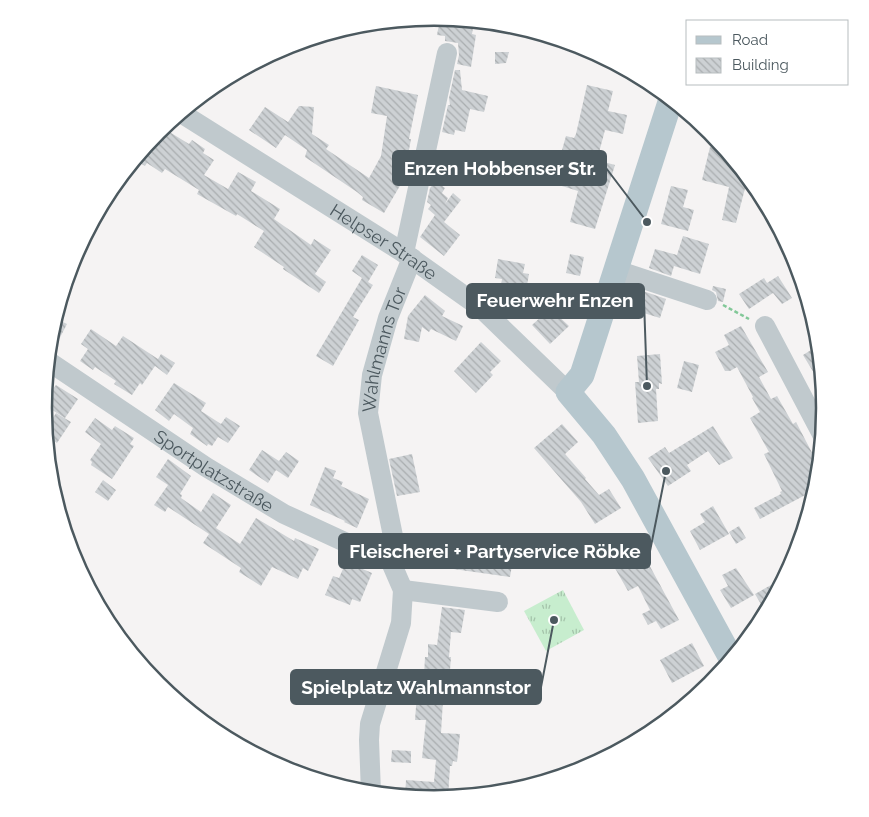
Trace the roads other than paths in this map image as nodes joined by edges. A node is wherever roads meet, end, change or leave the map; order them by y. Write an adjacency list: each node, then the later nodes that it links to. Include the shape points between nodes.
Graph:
1 (447, 53): 4 (street, Wahlmanns Tor)
2 (669, 107): 5 (main road)
3 (187, 117): 4 (street, Helpser Straße)
4 (408, 256): 9 (street, Helpser Straße, via 480,307); 11 (street, Wahlmanns Tor, via 372,374 368,413 394,541)
5 (616, 270): 6 (street); 9 (main road, via 582,376)
6 (707, 300)
7 (765, 326): 10 (street)
8 (55, 367): 11 (street, Sportplatzstraße, via 206,467 284,514)
9 (568, 392): 14 (main road, via 604,435 633,479)
10 (816, 423)
11 (390, 560): 12 (street)
12 (404, 590): 13 (street); 15 (street, via 401,623 370,724)
13 (498, 602)
14 (728, 653)
15 (371, 785)

